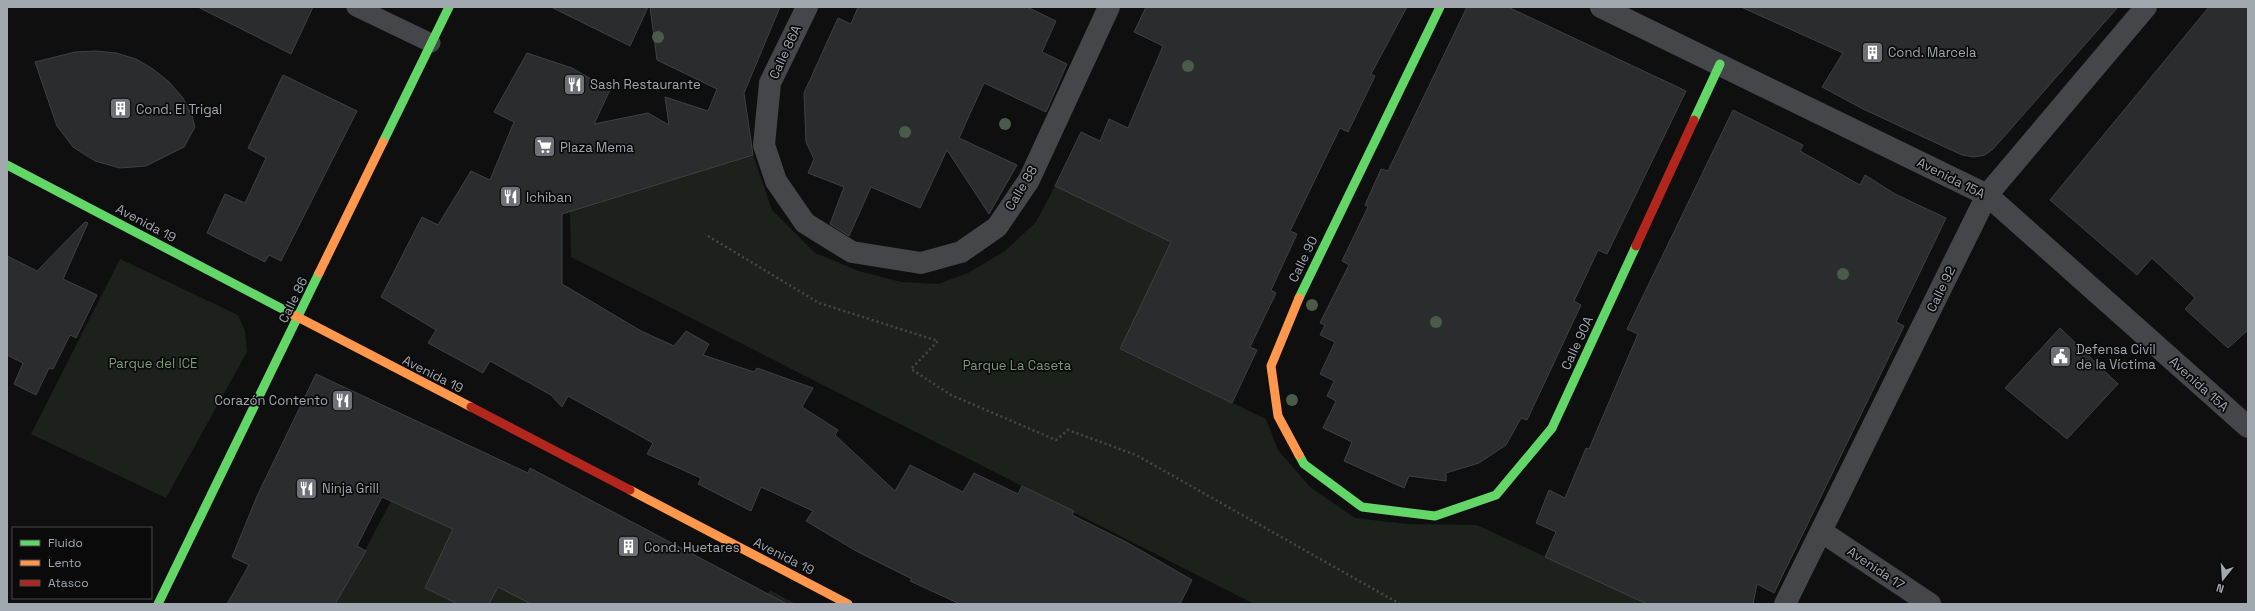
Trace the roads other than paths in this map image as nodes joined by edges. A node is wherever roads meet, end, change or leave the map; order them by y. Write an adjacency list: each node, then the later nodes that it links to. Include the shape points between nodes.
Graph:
1 (356, 7): 8 (lane)
2 (449, 7): 8 (street, Calle 86)
3 (807, 7): 12 (street, Calle 86A, via 770,83 764,145 776,181 805,223)
4 (1109, 7): 12 (street, Calle 88, via 1029,180 997,227 961,252 921,263)
5 (1440, 7): 15 (street, Calle 90, via 1291,314 1271,366 1278,416 1304,464)
6 (1601, 7): 9 (street, Avenida 15A)
7 (2146, 7): 11 (street, Calle 92)
8 (431, 43): 13 (street, Calle 86)
9 (1720, 64): 11 (street, Avenida 15A); 15 (street, Calle 90A, via 1552,428 1496,495 1435,516)
10 (7, 165): 13 (street, Avenida 19)
11 (1987, 195): 14 (street, Avenida 15A); 16 (street, Calle 92)
12 (852, 252)
13 (298, 319): 17 (street, Calle 86); 18 (street, Avenida 19)
14 (2248, 427)
15 (1362, 506)
16 (1822, 532): 19 (street, Calle 92); 20 (street, Avenida 17)
17 (158, 604)
18 (848, 604)
19 (1785, 604)
20 (1930, 604)

